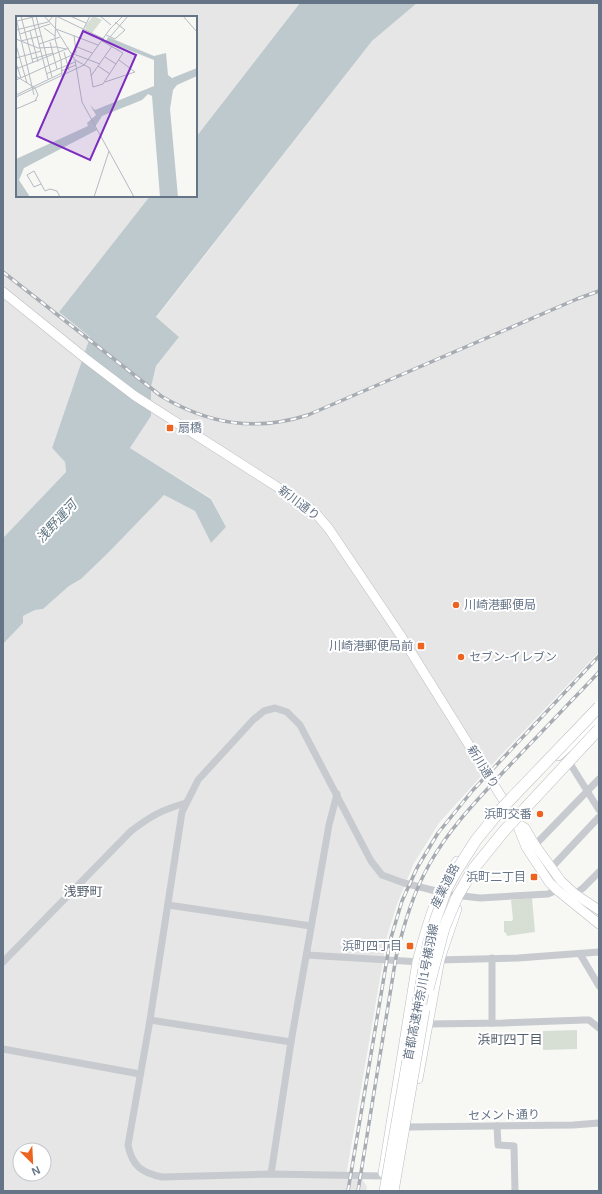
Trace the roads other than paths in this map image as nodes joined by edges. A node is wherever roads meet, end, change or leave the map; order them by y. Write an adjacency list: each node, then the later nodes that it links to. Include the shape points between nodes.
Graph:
1 (3, 292): 14 (main road, 新川通り, via 112,379 318,516 401,636)
2 (599, 702): 14 (main road, 産業道路)
3 (599, 706): 9 (highway, 首都高速神奈川1号横羽線, bridge)
4 (599, 715): 9 (highway, bridge, via 567,748)
5 (599, 722): 13 (highway, bridge, via 554,770)
6 (599, 729): 13 (highway, 首都高速神奈川1号横羽線, bridge)
7 (599, 735): 8 (main road, 産業道路)
8 (571, 765): 11 (street); 18 (main road, 産業道路)
9 (530, 778): 51 (highway, 首都高速神奈川1号横羽線, bridge, via 476,840 455,873 440,906 428,946)
10 (599, 779): 11 (street)
11 (587, 792): 16 (street); 19 (street)
12 (336, 794): 15 (street, via 300,725 288,712 275,708 264,711 253,720 198,780); 23 (street, via 371,861 382,875); 29 (street)
13 (538, 794): 52 (highway, 首都高速神奈川1号横羽線, bridge, via 474,868 457,897 444,928 430,980)
14 (504, 801): 18 (main road, 新川通り); 23 (main road, 産業道路, via 449,872)
15 (186, 803): 26 (street, via 182,812); 35 (street, via 150,816 130,831)
16 (599, 810)
17 (599, 817): 20 (street)
18 (516, 822): 19 (main road, 新川通り, via 525,828); 22 (main road, 新川通り, via 526,847); 25 (main road, 産業道路, via 489,854)
19 (535, 844): 20 (main road, 新川通り)
20 (552, 867): 24 (main road, 新川通り, via 561,881)
21 (599, 872): 24 (street)
22 (557, 890): 25 (street, via 548,894); 28 (main road, 新川通り)
23 (440, 892): 25 (street); 36 (main road, 産業道路, via 427,923)
24 (575, 894): 27 (main road, 新川通り)
25 (463, 897): 34 (main road, 産業道路)
26 (168, 904): 29 (street); 38 (street)
27 (599, 910)
28 (599, 924)
29 (311, 926): 32 (street)
30 (599, 952): 31 (street)
31 (580, 954): 33 (street); 37 (street)
32 (307, 955): 36 (street); 42 (street)
33 (492, 958): 34 (street); 40 (street)
34 (440, 959): 36 (street); 39 (main road, 産業道路)
35 (3, 962)
36 (417, 962): 49 (main road, 産業道路)
37 (599, 986)
38 (150, 1020): 42 (street); 44 (street)
39 (428, 1024): 40 (street); 47 (main road, 産業道路)
40 (492, 1024): 41 (street, via 589,1020)
41 (599, 1028)
42 (291, 1042): 48 (street)
43 (3, 1049): 44 (street)
44 (140, 1074): 48 (street, via 128,1145 130,1155 137,1166 148,1174 162,1177)
45 (599, 1123): 46 (street, セメント通り)
46 (497, 1126): 47 (street, セメント通り); 54 (street, via 498,1145 514,1146)
47 (409, 1127): 53 (main road, 産業道路)
48 (271, 1174): 49 (street)
49 (382, 1176): 50 (main road, 産業道路)
50 (380, 1191)
51 (385, 1191)
52 (393, 1191)
53 (398, 1191)
54 (515, 1191)

